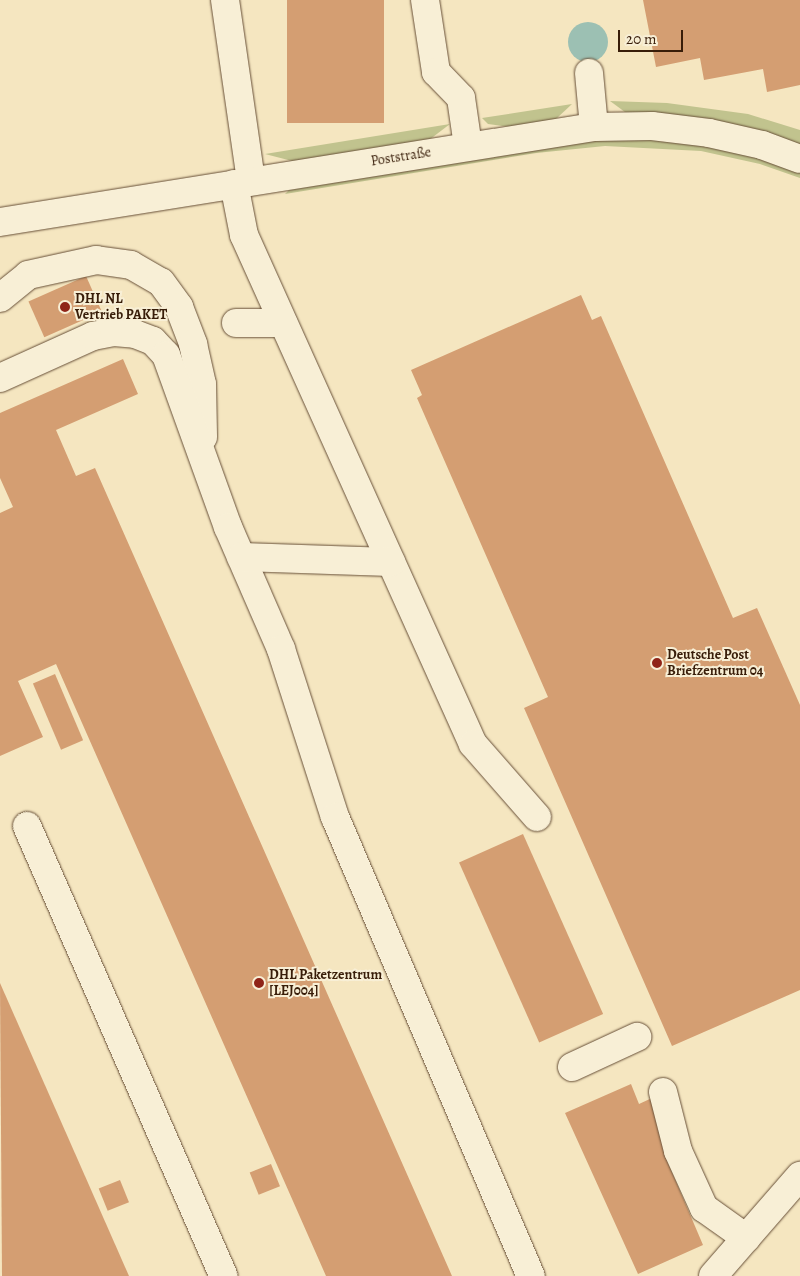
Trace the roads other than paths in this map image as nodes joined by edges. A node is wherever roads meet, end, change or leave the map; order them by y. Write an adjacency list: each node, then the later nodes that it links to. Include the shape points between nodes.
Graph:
1 (225, 0): 7 (street)
2 (425, 0): 5 (street, via 436,72 461,98)
3 (588, 73): 4 (street)
4 (594, 127): 5 (street, Poststraße); 6 (street, Poststraße, via 652,126 692,130 762,145)
5 (468, 146): 7 (street, Poststraße)
6 (800, 159)
7 (243, 182): 8 (street, Poststraße); 11 (street, via 244,235)
8 (0, 222)
9 (0, 298): 13 (street, via 28,275 96,260 131,265 161,282 179,307 193,344 202,384)
10 (236, 323): 11 (street)
11 (283, 323): 15 (street)
12 (0, 378): 13 (street, via 93,336 114,332 136,334 153,341 166,355)
13 (204, 460): 14 (street)
14 (241, 557): 15 (street); 24 (street, via 281,649 335,817)
15 (391, 562): 16 (street, via 473,744)
16 (537, 818)
17 (27, 826): 23 (street)
18 (637, 1037): 19 (street)
19 (572, 1067)
20 (663, 1092): 22 (street, via 678,1151 704,1208)
21 (800, 1176): 22 (street)
22 (746, 1238): 25 (street)
23 (224, 1276)
24 (531, 1276)
25 (713, 1276)

